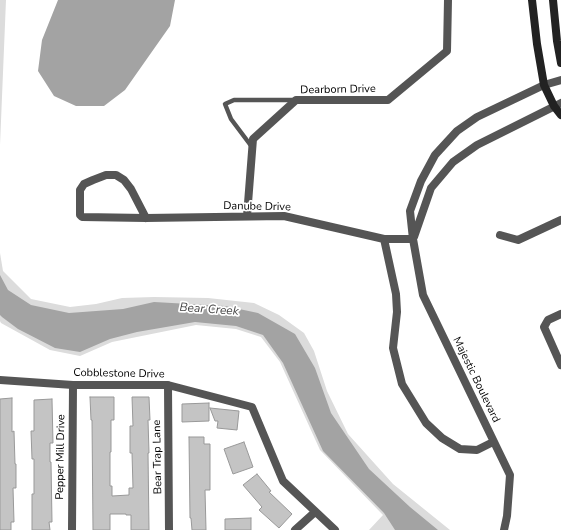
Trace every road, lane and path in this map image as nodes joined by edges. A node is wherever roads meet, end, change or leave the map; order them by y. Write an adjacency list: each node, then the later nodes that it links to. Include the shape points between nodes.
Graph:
1 (448, 0): 7 (street, Dearborn Drive, via 447,51 388,100)
2 (532, 0): 6 (street)
3 (553, 0): 4 (street)
4 (561, 63)
5 (561, 80): 6 (street, Majestic Boulevard)
6 (544, 86): 8 (street); 16 (street, Majestic Boulevard, via 476,117 457,131 435,155 421,181 410,211)
7 (296, 100): 10 (street, Dearborn Drive, via 253,139); 10 (lane, via 234,100 225,104 231,119)
8 (557, 105): 9 (street); 16 (street, Majestic Boulevard, via 478,145 453,162 431,188)
9 (561, 115)
10 (253, 148): 11 (street, Dearborn Drive)
11 (247, 216): 12 (street, Danube Drive); 15 (street, Danube Drive, via 284,216)
12 (146, 218): 12 (street, Danube Drive, via 82,217 80,190 84,184 93,180 106,175 116,175 131,189)
13 (561, 220): 14 (street, via 518,240)
14 (500, 235)
15 (384, 239): 16 (street, Danube Drive); 22 (street, via 396,294 393,348 402,384 426,423 460,450 476,450)
16 (413, 239): 22 (street, Majestic Boulevard, via 423,295)
17 (561, 314): 18 (street, via 548,320 544,327)
18 (561, 365)
19 (0, 380): 20 (street, Cobblestone Drive)
20 (73, 385): 21 (street, Cobblestone Drive); 24 (street, Pepper Mill Drive)
21 (168, 385): 23 (street, Cobblestone Drive, via 252,407 283,481); 25 (street, Bear Trap Lane)
22 (493, 442): 28 (street, Majestic Boulevard, via 510,475)
23 (316, 512): 26 (street); 27 (street, Cobblestone Drive)
24 (72, 530)
25 (169, 530)
26 (295, 530)
27 (335, 530)
28 (504, 530)

